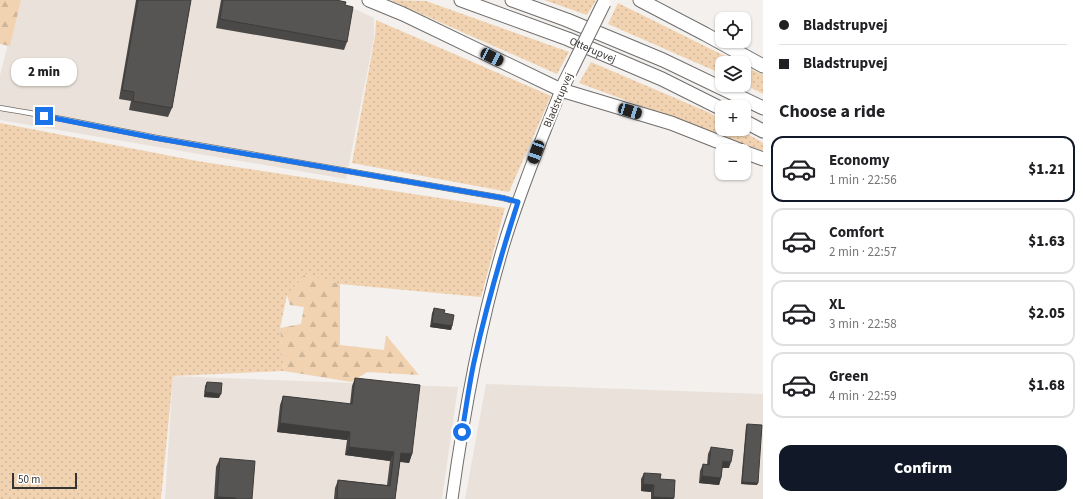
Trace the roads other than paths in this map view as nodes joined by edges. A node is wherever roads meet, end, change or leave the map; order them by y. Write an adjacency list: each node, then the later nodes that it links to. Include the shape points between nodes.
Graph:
1 (369, 0): 7 (main road)
2 (460, 0): 8 (main road, Otterupvej, via 568,38)
3 (512, 0): 10 (main road, Otterupvej, via 664,60)
4 (640, 0): 6 (main road)
5 (605, 2): 7 (main road, Bladstrupvej, bridge)
6 (763, 66)
7 (561, 90): 13 (main road, via 671,123); 16 (street, Bladstrupvej)
8 (715, 106)
9 (0, 108): 16 (lane)
10 (763, 108)
11 (751, 124): 12 (main road)
12 (763, 131)
13 (725, 144)
14 (751, 154): 15 (main road)
15 (763, 159)
16 (518, 202): 17 (street, Bladstrupvej, via 493,284 474,363)
17 (452, 499)

